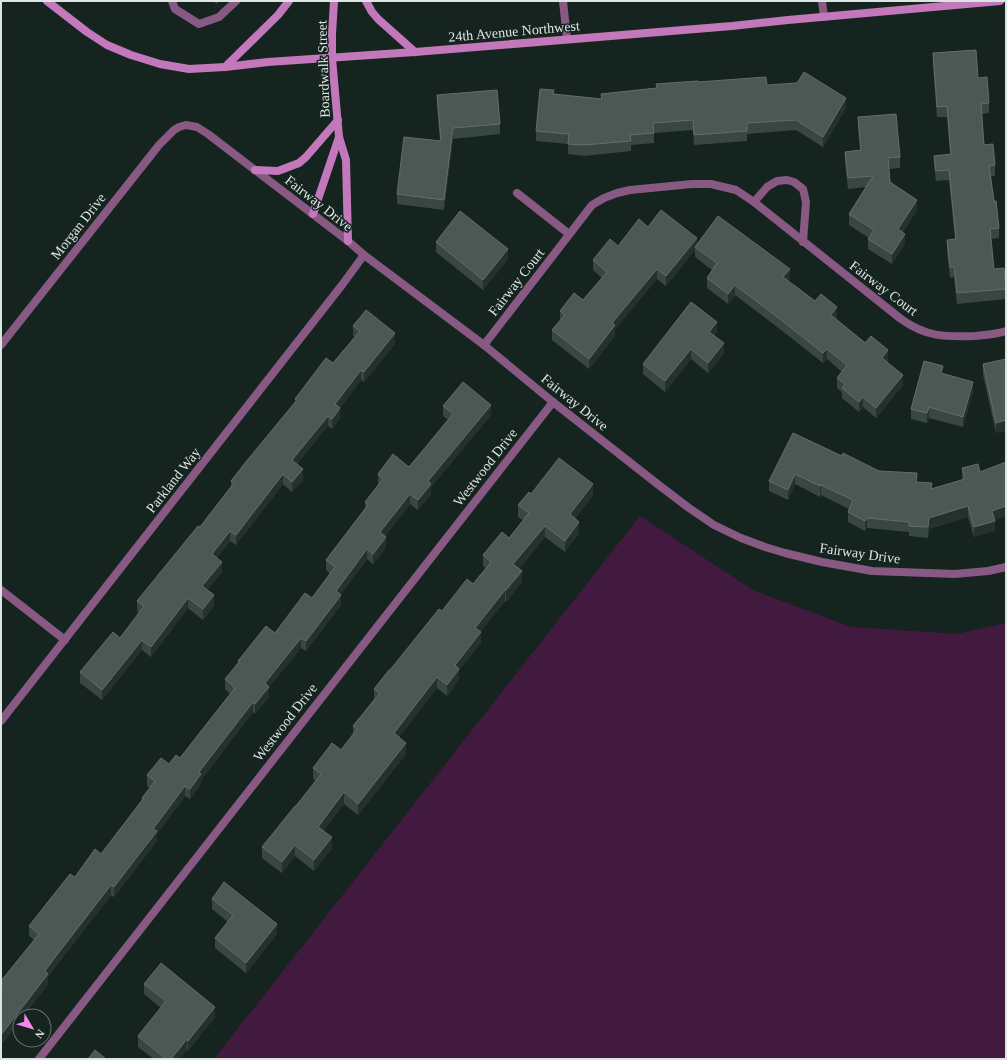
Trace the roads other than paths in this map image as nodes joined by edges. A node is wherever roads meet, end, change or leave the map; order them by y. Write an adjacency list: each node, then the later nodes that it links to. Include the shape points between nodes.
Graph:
1 (48, 1): 15 (main road, 24th Avenue Northwest, via 87,32 107,45 131,55 189,69)
2 (172, 1): 3 (street, via 175,9 199,24 219,17)
3 (236, 1)
4 (289, 1): 15 (main road)
5 (334, 1): 14 (main road, Boardwalk Street)
6 (366, 1): 13 (main road, via 378,20)
7 (563, 1): 12 (street)
8 (822, 1): 11 (street)
9 (1000, 1): 10 (main road, 24th Avenue Northwest)
10 (947, 3): 11 (main road, 24th Avenue Northwest)
11 (824, 17): 12 (main road, 24th Avenue Northwest)
12 (567, 39): 13 (main road, 24th Avenue Northwest)
13 (415, 52): 14 (main road, 24th Avenue Northwest)
14 (332, 58): 15 (main road, 24th Avenue Northwest); 16 (main road, Boardwalk Street)
15 (225, 68)
16 (338, 120): 18 (main road, Boardwalk Street); 19 (main road, via 299,163 278,171)
17 (179, 126): 19 (street, Fairway Drive, via 197,127); 28 (street, Morgan Drive, via 159,145)
18 (339, 137): 22 (main road); 24 (main road, via 346,160)
19 (256, 170): 22 (street, Fairway Drive)
20 (517, 193): 23 (street)
21 (754, 202): 23 (street, Fairway Court, via 736,190 711,184 630,190 616,193 592,205); 25 (street, Fairway Court); 25 (street, via 777,181 794,182 803,189 806,202)
22 (313, 214): 24 (street, Fairway Drive)
23 (569, 234): 29 (street, Fairway Court)
24 (348, 241): 26 (street, Fairway Drive)
25 (803, 242): 27 (street, Fairway Court, via 912,327 940,336 958,337)
26 (364, 255): 29 (street, Fairway Drive); 33 (street, Parkland Way)
27 (1006, 331)
28 (1, 345)
29 (484, 345): 30 (street, Fairway Drive)
30 (553, 402): 31 (street, Fairway Drive, via 696,513 714,525 759,545 822,562 872,571 955,574); 35 (street, Westwood Drive)
31 (1006, 567)
32 (1, 590): 33 (street)
33 (64, 640): 34 (street, Parkland Way)
34 (1, 721)
35 (39, 1059)

